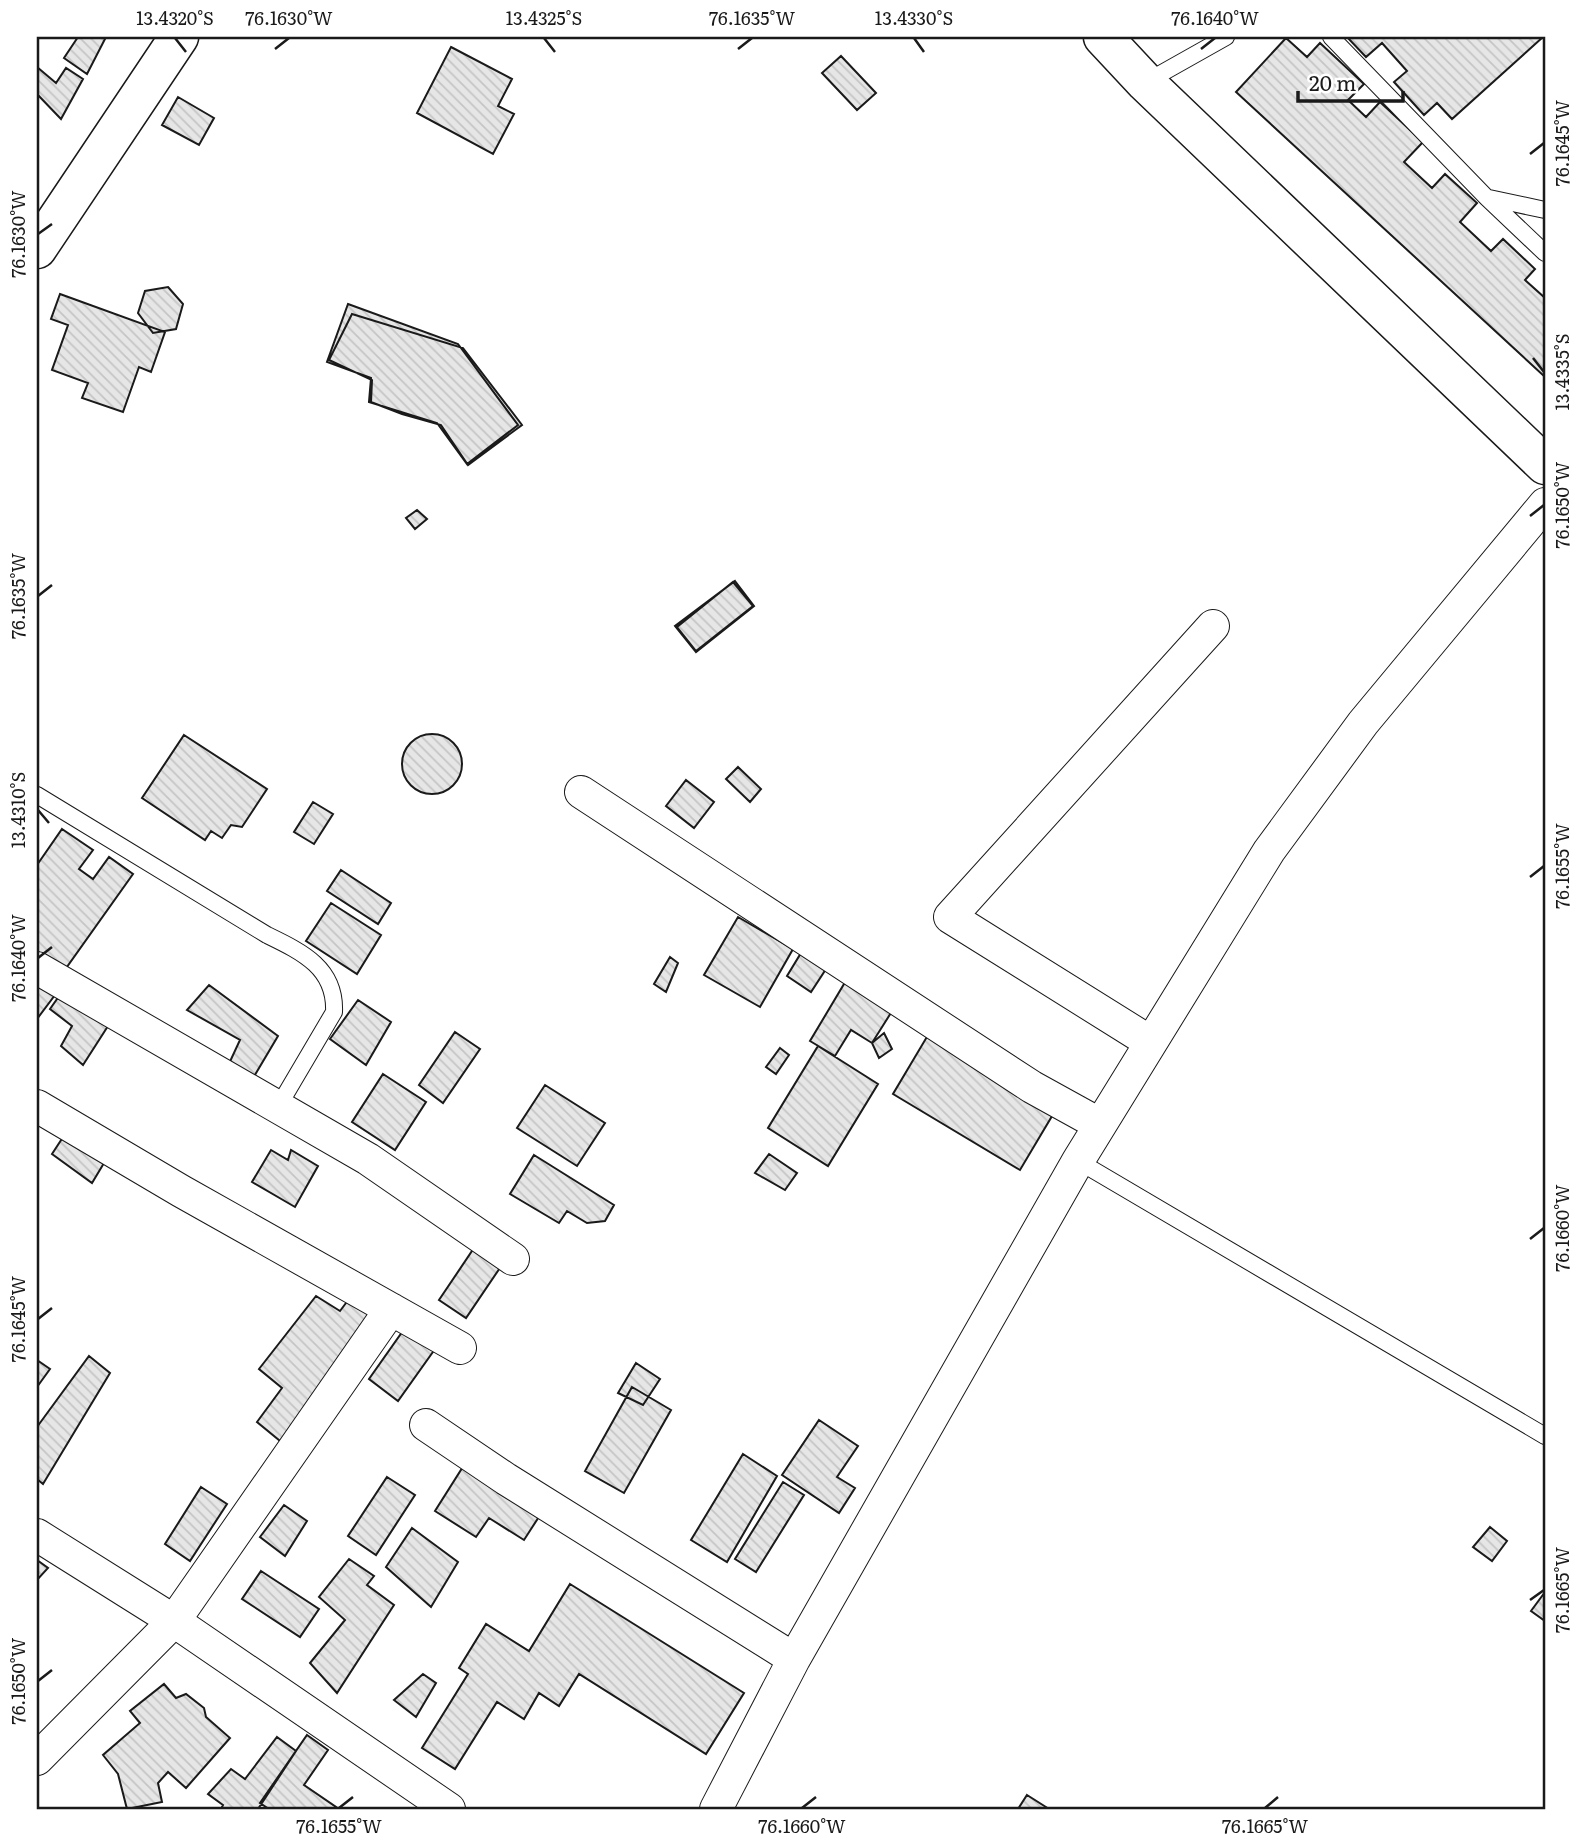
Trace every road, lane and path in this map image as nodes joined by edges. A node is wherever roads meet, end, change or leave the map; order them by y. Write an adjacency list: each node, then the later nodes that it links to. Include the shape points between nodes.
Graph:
1 (179, 37): 8 (street)
2 (1103, 37): 5 (street)
3 (1226, 37): 5 (lane)
4 (1331, 37): 6 (lane)
5 (1146, 82): 10 (street)
6 (1487, 198): 7 (lane); 9 (lane)
7 (1545, 210)
8 (37, 249)
9 (1545, 253)
10 (1545, 465)
11 (1545, 505): 16 (street, via 1363,723 1308,797 1269,851)
12 (1213, 626): 16 (street, via 950,917)
13 (580, 792): 19 (street, via 1032,1087)
14 (37, 795): 18 (lane, via 292,947 324,973 331,986 334,1012)
15 (37, 968): 18 (street)
16 (1150, 1042): 19 (street)
17 (37, 1107): 22 (street)
18 (278, 1107): 21 (street, via 368,1158)
19 (1099, 1124): 20 (street)
20 (1078, 1161): 25 (lane); 28 (street)
21 (513, 1259)
22 (391, 1310): 23 (street); 27 (street)
23 (460, 1348)
24 (426, 1425): 28 (street)
25 (1545, 1436)
26 (37, 1535): 27 (street)
27 (174, 1621): 29 (street); 30 (street)
28 (794, 1659): 31 (street)
29 (37, 1759)
30 (449, 1809)
31 (716, 1809)

